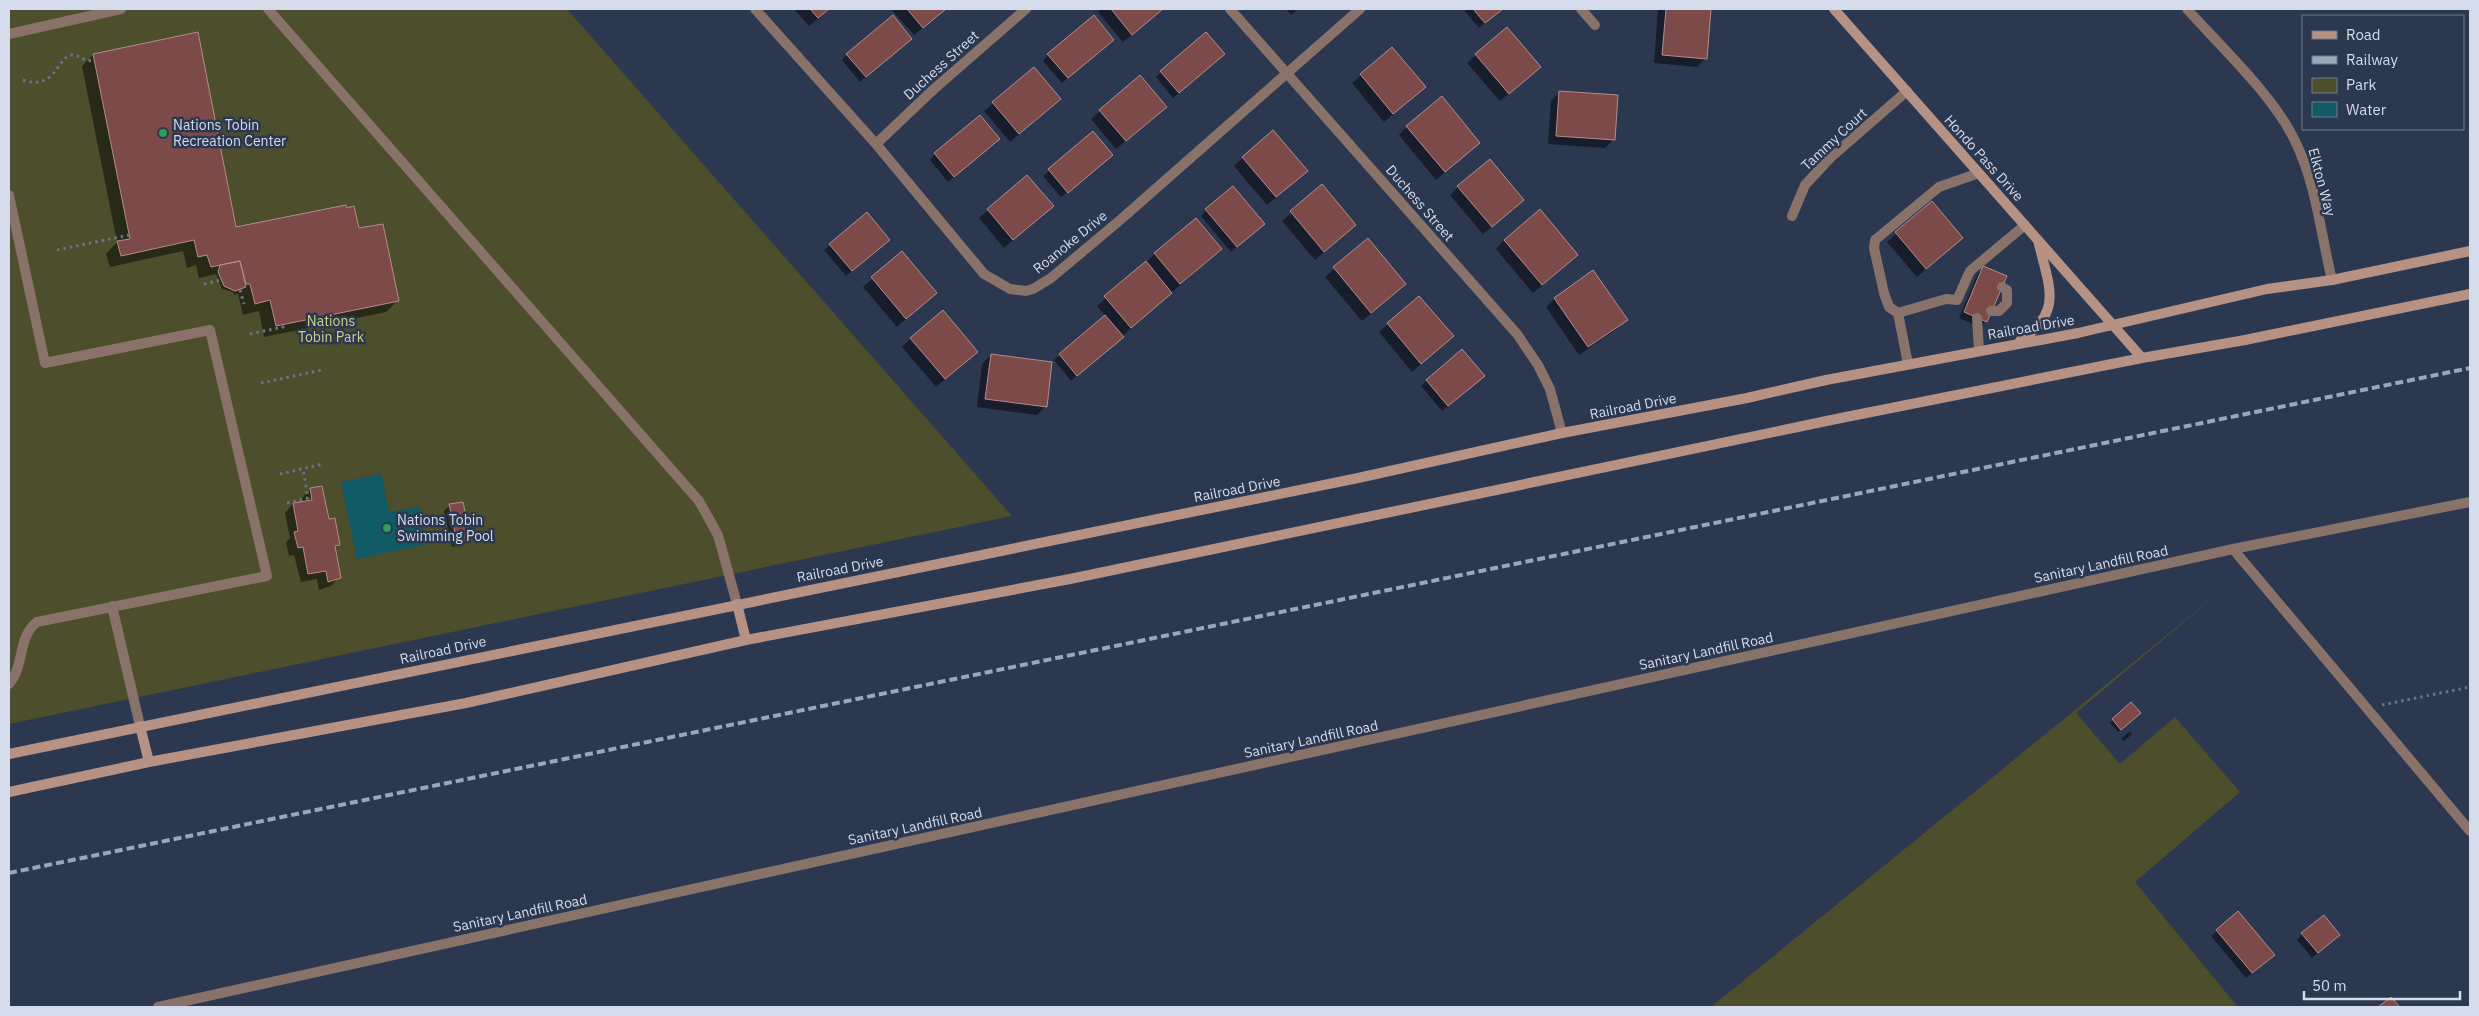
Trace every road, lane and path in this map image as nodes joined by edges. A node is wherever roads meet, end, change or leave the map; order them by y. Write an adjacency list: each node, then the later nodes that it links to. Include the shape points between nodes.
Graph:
1 (121, 9): 11 (street)
2 (268, 9): 53 (street, via 699,502 718,535)
3 (755, 9): 16 (street, Roanoke Drive)
4 (1026, 9): 16 (street, Duchess Street)
5 (1230, 9): 13 (street, Duchess Street)
6 (1360, 9): 13 (street, Roanoke Drive)
7 (1580, 9): 10 (street)
8 (1834, 9): 15 (main road, Hondo Pass Drive)
9 (2187, 9): 26 (street, Elkton Way, via 2283,118 2296,142 2307,172)
10 (1595, 26)
11 (9, 34)
12 (94, 60): 14 (path, via 70,56 60,62 45,81 33,83)
13 (1286, 73): 16 (street, Roanoke Drive, via 1051,278 1026,291 1010,289 984,274); 46 (street, Duchess Street, via 1517,334 1550,389)
14 (23, 80)
15 (1907, 92): 17 (main road, Hondo Pass Drive); 19 (street, Tammy Court, via 1830,158 1805,185)
16 (876, 144)
17 (1980, 173): 20 (main road, Hondo Pass Drive); 35 (street, via 1938,187 1875,240 1884,293 1889,307)
18 (9, 195): 54 (street, via 45,363 210,330 266,576)
19 (1792, 216)
20 (2025, 224): 22 (main road, Hondo Pass Drive); 35 (street, via 1975,273 1962,302 1946,299)
21 (129, 235): 23 (path)
22 (2037, 239): 37 (main road, Hondo Pass Drive); 40 (main road, via 2051,305 2034,332)
23 (58, 250)
24 (2470, 251): 26 (main road, Railroad Drive)
25 (220, 280): 27 (path)
26 (2332, 280): 37 (main road, Railroad Drive, via 2267,289)
27 (204, 284)
28 (2002, 287): 32 (street, via 2008,290)
29 (240, 290): 33 (path)
30 (2470, 294): 42 (main road)
31 (1996, 300): 32 (street)
32 (2007, 303): 34 (street, via 2000,311)
33 (244, 304)
34 (1991, 311)
35 (1898, 313): 43 (street)
36 (1976, 318): 41 (street)
37 (2114, 324): 40 (main road, Railroad Drive); 42 (main road, Hondo Pass Drive)
38 (282, 325): 39 (path)
39 (250, 334)
40 (2014, 344): 41 (main road, Railroad Drive)
41 (1979, 351): 43 (main road, Railroad Drive)
42 (2142, 358): 55 (main road, via 1519,484 1070,580)
43 (1908, 364): 46 (main road, Railroad Drive)
44 (322, 370): 45 (path)
45 (261, 383)
46 (1562, 433): 53 (main road, Railroad Drive, via 1348,480)
47 (323, 464): 48 (path)
48 (303, 469): 49 (path); 51 (path, via 308,498)
49 (280, 474)
50 (2470, 502): 52 (street, Sanitary Landfill Road)
51 (287, 503)
52 (2233, 549): 58 (street); 64 (street, Sanitary Landfill Road)
53 (737, 604): 55 (main road); 59 (main road, Railroad Drive)
54 (112, 606): 56 (street, via 37,622 26,634); 59 (street)
55 (746, 640): 61 (main road, via 466,703)
56 (9, 684)
57 (2470, 687): 58 (path)
58 (2367, 708): 63 (street)
59 (140, 726): 60 (main road, Railroad Drive); 61 (main road)
60 (9, 754)
61 (150, 762): 62 (main road)
62 (9, 792)
63 (2470, 832)
64 (158, 1007)

